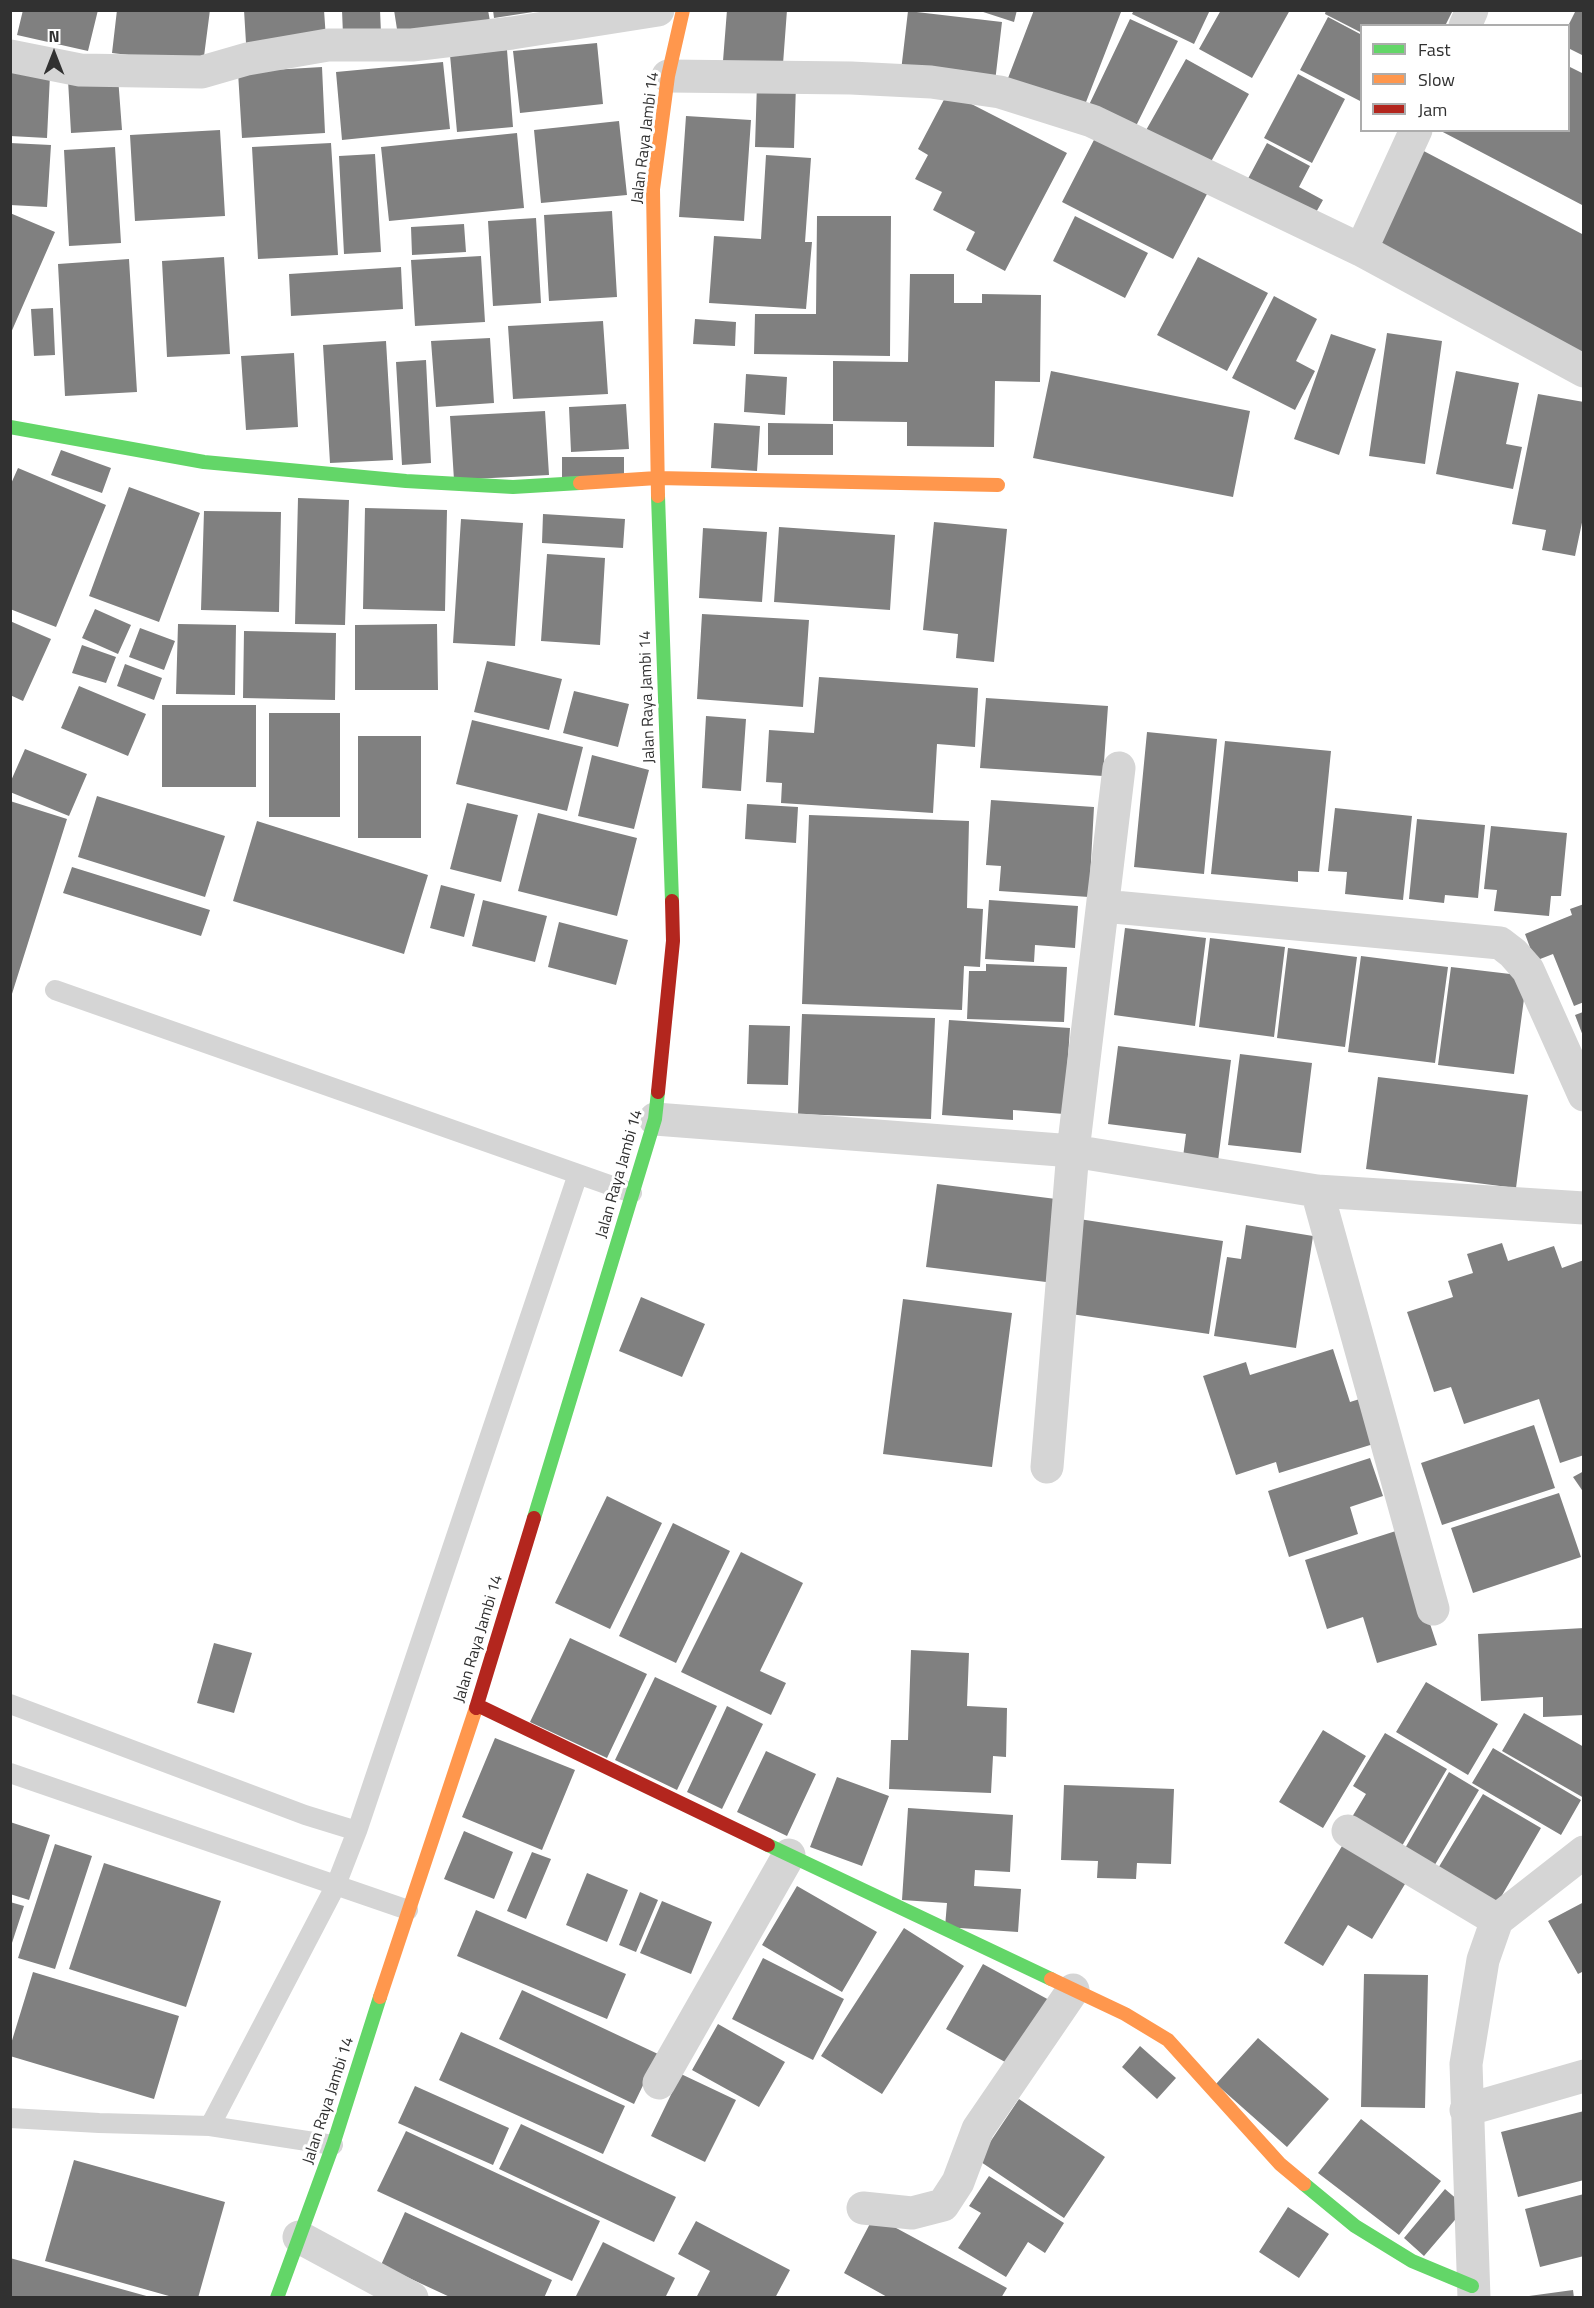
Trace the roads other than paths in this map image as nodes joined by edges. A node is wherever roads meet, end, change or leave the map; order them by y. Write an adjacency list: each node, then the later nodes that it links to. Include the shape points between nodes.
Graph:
1 (658, 10): 5 (street, via 412,45 328,45 247,59 202,72 80,70)
2 (683, 10): 6 (street, Jalan Raya Jambi 14)
3 (1472, 10): 4 (street)
4 (1466, 24)
5 (10, 56)
6 (668, 76): 8 (street, via 851,78 932,82 1000,92 1092,121); 11 (street, Jalan Raya Jambi 14, via 653,189)
7 (1415, 132): 8 (street)
8 (1361, 250): 9 (street)
9 (1584, 371)
10 (10, 427): 11 (street, via 204,462 406,482 513,487)
11 (657, 478): 12 (street); 17 (street, Jalan Raya Jambi 14, via 673,941)
12 (998, 485)
13 (1119, 768): 14 (street)
14 (1102, 906): 16 (street, via 1500,943 1528,970); 18 (street)
15 (55, 990): 19 (lane)
16 (1584, 1095)
17 (655, 1119): 18 (street); 21 (street, Jalan Raya Jambi 14)
18 (1072, 1151): 20 (street); 23 (street)
19 (578, 1174): 21 (lane); 28 (lane)
20 (1317, 1191): 22 (street); 24 (street)
21 (632, 1193): 26 (street, Jalan Raya Jambi 14)
22 (1584, 1208)
23 (1047, 1467)
24 (1433, 1609)
25 (10, 1704): 28 (lane)
26 (477, 1705): 31 (street); 33 (street, Jalan Raya Jambi 14)
27 (10, 1773): 32 (lane)
28 (357, 1831): 32 (lane)
29 (1348, 1831): 34 (street)
30 (1584, 1852): 34 (street)
31 (789, 1855): 35 (street); 37 (street)
32 (336, 1885): 33 (lane); 40 (lane)
33 (408, 1910): 41 (street, Jalan Raya Jambi 14)
34 (1497, 1920): 38 (street, via 1483,1960 1472,2019 1466,2064)
35 (1073, 1990): 42 (street, via 978,2129 958,2182 943,2205 912,2213); 44 (street, via 1168,2040 1280,2164 1355,2226)
36 (1584, 2076): 38 (street)
37 (659, 2083)
38 (1466, 2110): 44 (street)
39 (10, 2118): 40 (lane)
40 (210, 2126): 41 (lane)
41 (333, 2145): 43 (street, Jalan Raya Jambi 14)
42 (863, 2208)
43 (299, 2237): 45 (street, Jalan Raya Jambi 14); 46 (street)
44 (1473, 2292)
45 (277, 2298)
46 (412, 2298)

